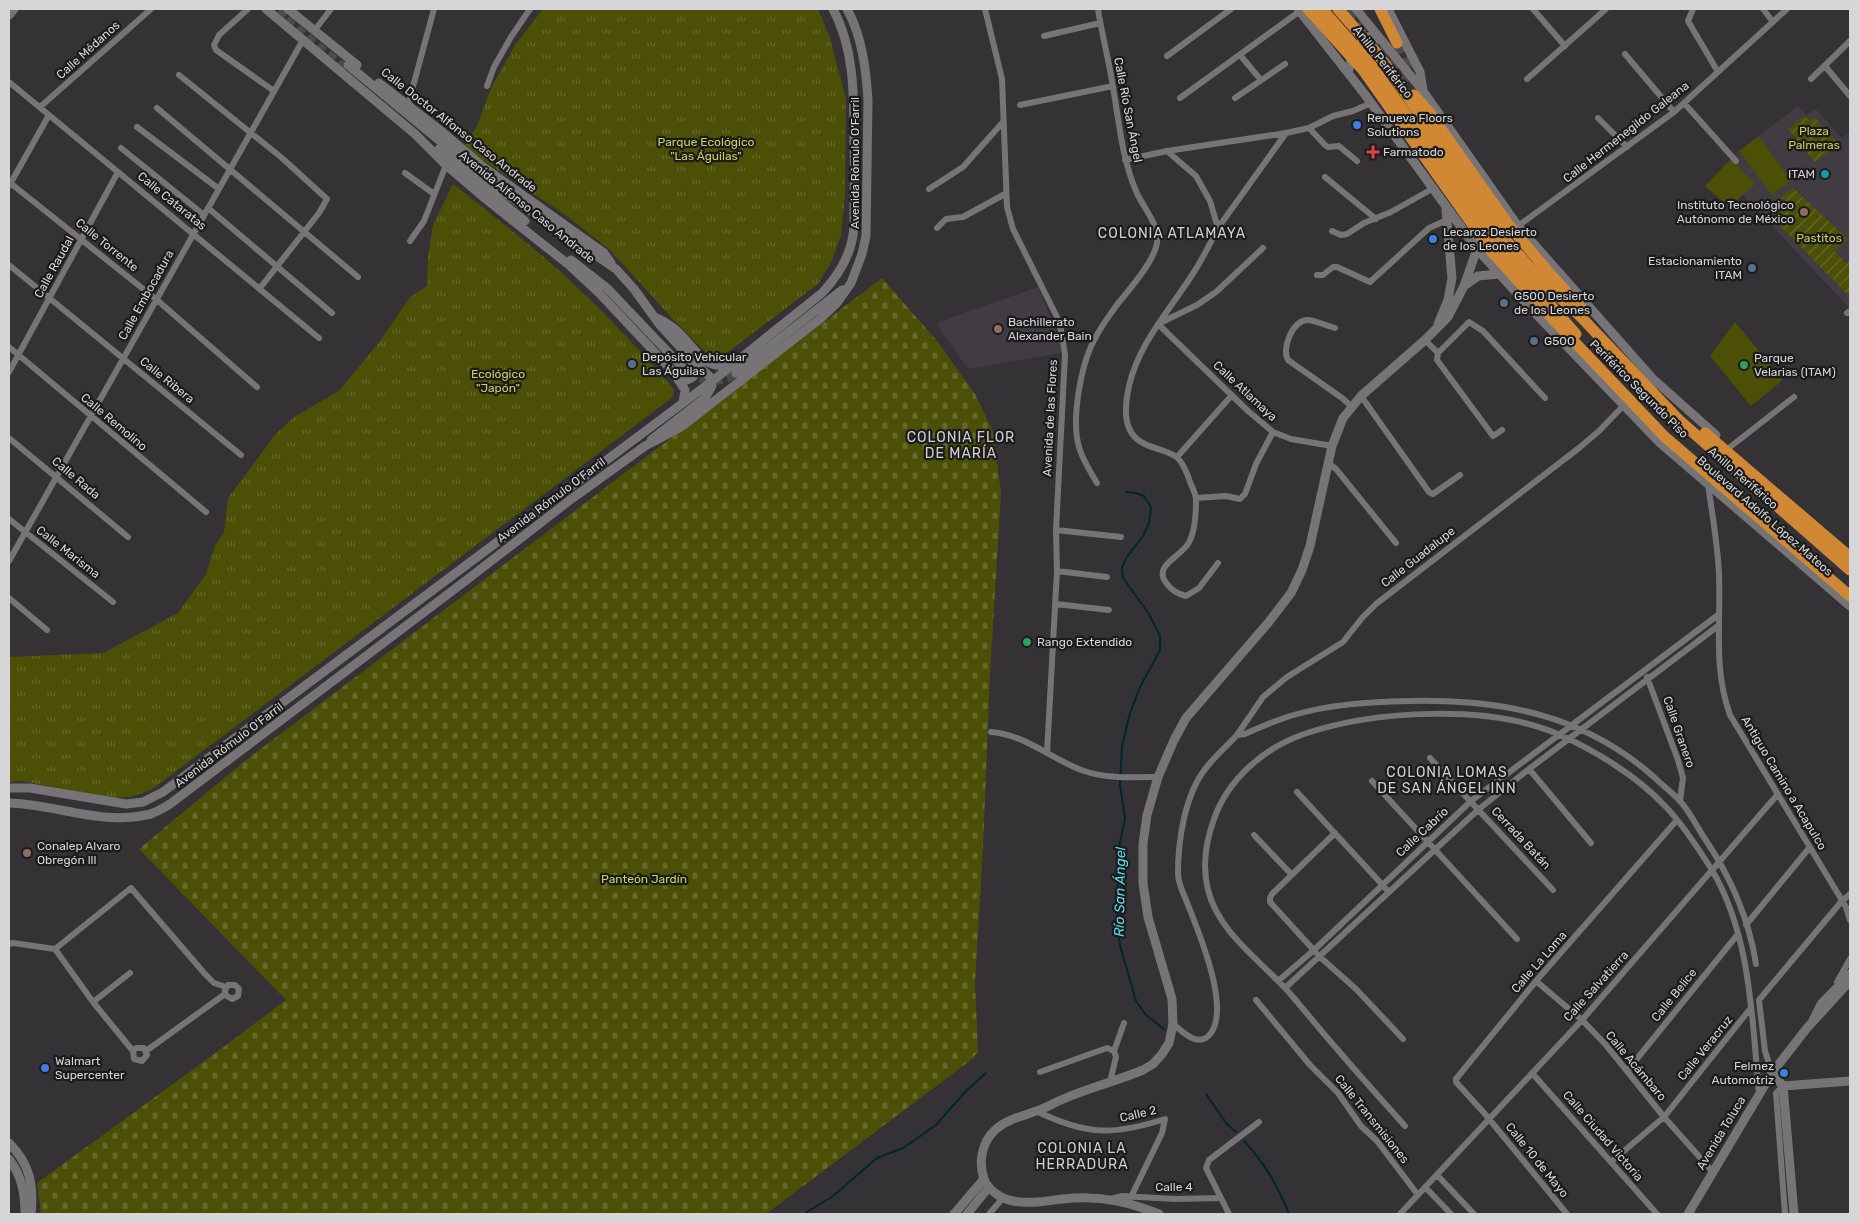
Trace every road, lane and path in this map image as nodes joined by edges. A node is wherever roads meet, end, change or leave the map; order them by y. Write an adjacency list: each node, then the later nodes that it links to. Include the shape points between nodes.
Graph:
1 (14, 9): 25 (main road)
2 (151, 9): 60 (street, Calle Médanos)
3 (248, 9): 51 (street, via 219,36 214,45 216,50)
4 (266, 9): 31 (main road)
5 (288, 9): 28 (main road, Calle Doctor Alfonso Caso Andrade)
6 (331, 9): 28 (street)
7 (434, 9): 58 (street)
8 (530, 9): 49 (street, via 510,37)
9 (833, 9): 134 (main road, Avenida Rómulo O'Farril, via 847,47 854,87 855,187 851,246 826,289)
10 (847, 9): 112 (main road, Avenida Rómulo O'Farril, via 859,36 868,100 868,227)
11 (985, 9): 65 (street, Avenida de las Flores, via 1002,79)
12 (1098, 9): 27 (street, Calle Río San Ángel)
13 (1232, 9): 38 (street)
14 (1322, 9): 142 (highway, Anillo Periférico, via 1372,66 1499,246)
15 (1337, 9): 29 (main road); 122 (highway, Anillo Periférico, via 1381,58 1507,242)
16 (1351, 9): 33 (main road); 39 (main road); 178 (highway, Periférico Segundo Piso, via 1508,224 1551,276 1682,413)
17 (1380, 9): 34 (highway)
18 (1388, 9): 52 (main road, via 1420,72)
19 (1534, 9): 35 (street)
20 (1606, 9): 35 (street)
21 (1692, 9): 42 (street, via 1688,21)
22 (1763, 9): 26 (street)
23 (1787, 9): 26 (street, Calle Hermenegildo Galeana)
24 (1302, 10): 29 (main road, Boulevard Adolfo López Mateos); 37 (street); 186 (highway, Periférico Segundo Piso, via 1363,70 1492,252 1548,314 1664,437)
25 (9, 15)
26 (1773, 22): 42 (street, Calle Hermenegildo Galeana)
27 (1100, 23): 30 (street); 50 (street, Calle Río San Ángel)
28 (314, 31): 58 (main road, Calle Doctor Alfonso Caso Andrade)
29 (1318, 33): 39 (main road, Boulevard Adolfo López Mateos)
30 (1044, 36)
31 (303, 40): 51 (street, Calle Embocadura); 76 (main road, via 415,134)
32 (1850, 41): 41 (street)
33 (1384, 42): 43 (main road, via 1371,36 1363,38 1352,56); 52 (main road)
34 (1397, 43)
35 (1565, 46): 45 (street)
36 (1625, 54): 62 (street)
37 (1240, 55): 47 (street); 54 (street)
38 (1167, 56)
39 (1337, 60): 43 (main road, Boulevard Adolfo López Mateos)
40 (1286, 64): 47 (street)
41 (1825, 66): 46 (street); 53 (street)
42 (1718, 72): 57 (street, Calle Hermenegildo Galeana)
43 (1348, 73): 56 (main road, Boulevard Adolfo López Mateos)
44 (179, 75): 68 (street)
45 (1527, 79)
46 (1811, 79)
47 (1261, 80): 55 (street)
48 (9, 82): 60 (street, Calle Cataratas)
49 (487, 86)
50 (1113, 86): 59 (street); 73 (street, Calle Río San Ángel)
51 (274, 91): 68 (street, Calle Embocadura)
52 (1422, 91): 82 (main road)
53 (1850, 96)
54 (1180, 98)
55 (1236, 98)
56 (1371, 103): 67 (street); 85 (main road, Boulevard Adolfo López Mateos)
57 (1684, 103): 62 (street, Calle Hermenegildo Galeana); 75 (street)
58 (408, 105): 111 (main road, Calle Doctor Alfonso Caso Andrade, via 482,166 604,253)
59 (1020, 105)
60 (40, 107): 63 (street, Calle Cataratas)
61 (157, 108): 77 (street)
62 (1674, 112): 70 (street, Calle Hermenegildo Galeana)
63 (49, 115): 78 (street, Calle Cataratas); 81 (street)
64 (1598, 118): 70 (street)
65 (1003, 122): 84 (street, via 963,167); 87 (street, Avenida de las Flores)
66 (138, 127): 83 (street)
67 (1309, 128): 69 (street); 74 (street, via 1325,145 1339,146)
68 (250, 133): 77 (street, Calle Embocadura); 98 (street, via 326,196 326,202)
69 (1286, 133): 72 (street); 97 (street)
70 (1627, 147): 95 (street, Calle Hermenegildo Galeana)
71 (121, 148): 91 (street)
72 (1167, 151): 73 (street); 97 (street, via 1196,176 1210,201)
73 (1125, 160): 164 (street, Calle Río San Ángel, via 1136,192 1153,221 1157,244 1135,283 1096,336 1085,363 1077,408 1077,437 1080,452)
74 (1356, 161)
75 (1736, 161)
76 (446, 165): 86 (street); 101 (main road)
77 (230, 169): 83 (street, Calle Embocadura); 98 (street)
78 (118, 172): 100 (street, Calle Cataratas); 103 (street, Calle Raudal)
79 (405, 173): 86 (street)
80 (1325, 177): 92 (street)
81 (9, 184): 103 (street, Calle Torrente)
82 (1488, 185): 88 (main road); 94 (main road)
83 (219, 189): 90 (street, Calle Embocadura)
84 (929, 189)
85 (1432, 189): 89 (main road, Boulevard Adolfo López Mateos); 92 (street)
86 (434, 194): 104 (street, via 424,221)
87 (1005, 194): 96 (street, via 963,217 946,219); 171 (street, Avenida de las Flores, via 1013,229 1057,317 1064,343)
88 (1497, 197): 95 (main road); 106 (main road)
89 (1445, 207): 93 (main road); 94 (main road, Boulevard Adolfo López Mateos)
90 (208, 208): 91 (street, Calle Embocadura); 110 (street)
91 (204, 215): 100 (street, Calle Embocadura)
92 (1376, 219): 99 (street, via 1347,234)
93 (1447, 220): 113 (street, via 1429,228 1370,282 1338,267 1322,275); 126 (main road, via 1452,278 1448,300)
94 (1464, 226): 106 (main road, Boulevard Adolfo López Mateos)
95 (1518, 226): 156 (main road, via 1652,378)
96 (937, 228)
97 (1218, 228): 124 (street, via 1193,274)
98 (304, 231): 110 (street); 115 (street)
99 (1332, 231)
100 (194, 233): 117 (street, Calle Cataratas); 119 (street, Calle Embocadura)
101 (530, 233): 102 (main road); 108 (main road)
102 (540, 234): 105 (main road, Avenida Alfonso Caso Andrade); 111 (main road, Avenida Alfonso Caso Andrade, via 466,174 347,67 523,208)
103 (83, 239): 118 (street, Calle Raudal); 119 (street, Calle Torrente)
104 (410, 241)
105 (552, 244): 108 (main road); 135 (main road, Avenida Alfonso Caso Andrade, via 607,288)
106 (1478, 245): 114 (main road, Boulevard Adolfo López Mateos); 116 (main road)
107 (1263, 248): 124 (street, via 1216,292)
108 (557, 254): 137 (main road, via 599,293)
109 (9, 265): 118 (street, Calle Ribera)
110 (276, 266): 117 (street); 121 (street)
111 (616, 269): 123 (main road, Avenida Alfonso Caso Andrade)
112 (854, 274): 138 (main road, via 838,294); 154 (main road, Avenida Rómulo O'Farril, via 846,293 820,319 681,427)
113 (1317, 274)
114 (1499, 274): 116 (main road, via 1478,276); 148 (main road, Boulevard Adolfo López Mateos)
115 (358, 277)
116 (1464, 286): 126 (main road, via 1448,317)
117 (260, 288): 127 (street, Calle Cataratas)
118 (50, 297): 131 (street, Calle Raudal); 133 (street, Calle Ribera)
119 (156, 300): 133 (street, Calle Embocadura); 141 (street, Calle Torrente)
120 (1568, 302): 122 (highway)
121 (332, 313)
122 (1580, 316): 166 (highway, Anillo Periférico, via 1680,421)
123 (655, 317): 132 (main road, Avenida Alfonso Caso Andrade); 134 (main road, via 680,333 712,366)
124 (1158, 324): 143 (street, Calle Atlamaya); 158 (street, via 1138,357 1129,387 1126,425 1136,440)
125 (1335, 328): 149 (street, via 1307,320 1300,322 1285,355)
126 (1436, 328): 128 (main road)
127 (319, 338)
128 (1425, 340): 130 (street); 144 (main road)
129 (9, 347): 131 (street, Calle Remolino)
130 (1438, 354): 146 (street, via 1469,322 1482,331); 151 (street, via 1438,360 1493,436)
131 (18, 355): 136 (street, Calle Raudal); 150 (street, Calle Remolino)
132 (690, 358): 137 (main road, via 695,367 692,378 687,380); 140 (main road, Avenida Alfonso Caso Andrade)
133 (123, 359): 150 (street, Calle Embocadura); 157 (street, Calle Ribera)
134 (735, 362): 140 (main road, Avenida Rómulo O'Farril)
135 (686, 371)
136 (9, 372)
137 (674, 373): 147 (main road, via 685,390)
138 (736, 373)
139 (1613, 380): 142 (highway)
140 (711, 382): 147 (main road, Avenida Rómulo O'Farril); 154 (main road, via 705,398)
141 (257, 387)
142 (1628, 392): 173 (highway, Anillo Periférico)
143 (1232, 395): 152 (street, Calle Atlamaya); 158 (street)
144 (1361, 396): 149 (main road); 162 (street, via 1429,492 1433,494)
145 (1794, 397): 156 (street)
146 (1545, 398)
147 (683, 403): 159 (main road, Avenida Rómulo O'Farril)
148 (1624, 405): 165 (main road, Boulevard Adolfo López Mateos, via 1659,442); 200 (street, Calle Guadalupe, via 1599,432 1376,604 1343,642 1275,687)
149 (1351, 406): 155 (main road)
150 (91, 417): 163 (street, Calle Embocadura); 168 (street, Calle Remolino)
151 (1502, 430)
152 (1273, 432): 155 (street, Calle Atlamaya, via 1291,439); 167 (street, via 1240,499 1226,496)
153 (9, 438): 163 (street, Calle Rada)
154 (645, 446): 161 (main road, Avenida Rómulo O'Farril)
155 (1332, 446): 160 (main road)
156 (1730, 447): 169 (main road)
157 (241, 454)
158 (1177, 457): 167 (street)
159 (601, 462): 161 (main road); 208 (main road, Avenida Rómulo O'Farril, via 163,792 143,802 126,804 30,788)
160 (1328, 463): 176 (street); 206 (main road, via 1310,546 1291,593 1186,718)
161 (607, 473): 213 (main road, Avenida Rómulo O'Farril, via 170,804 148,815 125,818)
162 (1460, 476)
163 (56, 477): 172 (street, Calle Embocadura); 174 (street, Calle Rada)
164 (1097, 483)
165 (1708, 484): 183 (main road, Boulevard Adolfo López Mateos); 192 (street, Antiguo Camino a Acapulco, via 1719,574)
166 (1758, 490): 169 (highway); 181 (highway, Anillo Periférico)
167 (1196, 498): 180 (street, via 1189,544 1161,573 1174,592 1186,596 1199,588)
168 (206, 512)
169 (1806, 512): 177 (main road)
170 (9, 519): 172 (street, Calle Marisma)
171 (1056, 530): 175 (street); 182 (street, Avenida de las Flores)
172 (24, 532): 179 (street, Calle Embocadura); 188 (street, Calle Marisma)
173 (1786, 532): 183 (highway); 185 (highway, Anillo Periférico)
174 (128, 537)
175 (1121, 537)
176 (1396, 544)
177 (1850, 550)
178 (1850, 557)
179 (9, 560)
180 (1218, 563)
181 (1850, 570)
182 (1057, 571): 184 (street); 189 (street, Avenida de las Flores)
183 (1815, 576): 190 (main road, Boulevard Adolfo López Mateos)
184 (1107, 577)
185 (1850, 589)
186 (1850, 596)
187 (9, 598): 194 (street)
188 (113, 602)
189 (1056, 604): 191 (street); 203 (street, Avenida de las Flores)
190 (1850, 606)
191 (1110, 610)
192 (1718, 615): 193 (street, Antiguo Camino a Acapulco); 195 (street, Calle Cabrío)
193 (1718, 626): 196 (street, Calle Cabrío); 210 (street, Antiguo Camino a Acapulco, via 1719,676 1730,715)
194 (47, 630)
195 (1645, 671): 196 (street, Calle Granero); 197 (street, Calle Cabrío)
196 (1648, 679): 198 (street, Calle Cabrío); 212 (street, Calle Granero, via 1680,769)
197 (1573, 725): 198 (street, Calle Guadalupe); 200 (street, Calle Guadalupe, via 1552,717 1465,701 1389,702 1337,706 1292,715); 201 (street, Calle Cabrío)
198 (1582, 729): 202 (street, Calle Cabrío); 212 (street, Calle Guadalupe, via 1637,762)
199 (991, 732): 203 (street, via 1022,739)
200 (1237, 735): 252 (street, Calle Guadalupe, via 1204,770 1186,808 1180,845 1180,888 1210,965 1216,990 1216,1022 1210,1034 1201,1041)
201 (1559, 735): 202 (street); 211 (street, Calle Cabrío); 243 (street, via 1478,716 1385,717 1304,734 1274,748 1252,764 1229,790 1217,810 1208,836 1205,878 1212,906 1224,925)
202 (1568, 740): 205 (street, Calle Cabrío); 215 (street, via 1631,776 1658,798)
203 (1047, 753): 206 (street, via 1086,772)
204 (1430, 758): 211 (street, Cerrada Batán)
205 (1529, 769): 214 (street, Calle Cabrío); 219 (street)
206 (1158, 777): 252 (main road, via 1143,844 1143,883 1148,917 1172,999)
207 (1372, 781): 218 (street)
208 (9, 788)
209 (1297, 792): 216 (street)
210 (1778, 794): 220 (street, Antiguo Camino a Acapulco); 222 (street, Calle Salvatierra)
211 (1471, 801): 214 (street, Cerrada Batán); 218 (street, Calle Cabrío)
212 (1680, 801): 222 (street, Calle Guadalupe)
213 (9, 803)
214 (1479, 809): 221 (street, Calle Cabrío); 226 (street, Cerrada Batán)
215 (1677, 820): 223 (street); 244 (street, Calle La Loma)
216 (1335, 833): 224 (street); 225 (street)
217 (1254, 834): 224 (street)
218 (1427, 841): 221 (street); 225 (street, Calle Cabrío)
219 (1591, 843)
220 (1810, 847): 229 (street, Antiguo Camino a Acapulco); 231 (street)
221 (1434, 849): 227 (street, Calle Cabrío); 233 (street)
222 (1720, 862): 223 (street, Calle Salvatierra); 231 (street, Calle Guadalupe)
223 (1712, 871): 232 (street); 250 (street, Calle Salvatierra)
224 (1292, 875): 236 (street, via 1272,894 1272,906)
225 (1382, 884): 227 (street); 236 (street, Calle Cabrío)
226 (1553, 890)
227 (1388, 892): 237 (street, Calle Cabrío)
228 (1850, 894): 229 (street)
229 (1846, 907): 230 (street, Antiguo Camino a Acapulco); 261 (street, via 1759,1000 1765,1051)
230 (1850, 920)
231 (1746, 924): 239 (street, Calle Guadalupe)
232 (1738, 934): 249 (street, via 1748,979); 258 (street, Calle Belice)
233 (1517, 939)
234 (9, 944): 235 (street)
235 (55, 948): 248 (street); 256 (street, via 131,888 205,974 225,990)
236 (1314, 950): 237 (street); 243 (street, Calle Cabrío)
237 (1320, 957): 245 (street, Calle Cabrío); 254 (street, via 1356,989)
238 (1850, 959): 246 (street)
239 (1756, 964)
240 (1850, 972): 246 (street, Avenida Toluca)
241 (130, 973): 248 (street)
242 (1850, 980): 253 (main road)
243 (1278, 981): 245 (street)
244 (1536, 981): 250 (street, Calle Acámbaro); 268 (street, Calle La Loma, via 1456,1079)
245 (1285, 988): 270 (street)
246 (1832, 990): 253 (street, Avenida Toluca, via 1820,1003)
247 (1256, 1000): 278 (street, Calle Transmisiones, via 1338,1093)
248 (92, 1002): 255 (street)
249 (1750, 1009): 265 (street); 267 (street, Calle Veracruz)
250 (1582, 1020): 258 (street, Calle Acámbaro); 260 (street, Calle Salvatierra)
251 (1124, 1023): 257 (street)
252 (1173, 1024): 263 (main road, via 1168,1043 1152,1064)
253 (1807, 1028): 261 (main road, Avenida Toluca)
254 (1403, 1039)
255 (134, 1051): 256 (street, via 140,1047); 256 (street, via 134,1059 142,1061)
256 (146, 1051)
257 (1114, 1051): 259 (street, via 1107,1048); 263 (street, via 1116,1057)
258 (1627, 1071): 267 (street, Calle Acámbaro)
259 (1040, 1072)
260 (1532, 1073): 268 (street, Calle Salvatierra); 273 (street, Calle Ciudad Victoria)
261 (1772, 1073): 264 (main road); 265 (main road, Avenida Toluca)
262 (1850, 1081): 264 (main road)
263 (1110, 1082): 266 (main road)
264 (1783, 1086): 298 (street, via 1776,1093); 299 (main road)
265 (1759, 1093): 274 (main road, Avenida Toluca)
266 (1036, 1111): 276 (main road, via 1002,1125 991,1135 981,1161); 280 (street, Calle 2, via 1066,1124 1100,1132 1128,1129 1164,1119 1162,1133)
267 (1664, 1116): 273 (street, Calle Veracruz); 274 (street, Calle Acámbaro)
268 (1489, 1120): 275 (street, Calle Salvatierra); 295 (street, Calle 10 de Mayo)
269 (1259, 1122): 281 (street, via 1207,1164)
270 (1405, 1126)
271 (9, 1143): 285 (main road, via 27,1167)
272 (9, 1159): 284 (main road, via 24,1189)
273 (1611, 1162): 296 (street, Calle Ciudad Victoria)
274 (1712, 1172): 297 (main road, Avenida Toluca)
275 (1437, 1175): 277 (street, Calle Salvatierra); 294 (street)
276 (987, 1183): 279 (main road); 283 (main road); 286 (main road)
277 (1425, 1188): 278 (street); 293 (street)
278 (1418, 1195): 292 (street)
279 (1002, 1198): 282 (main road, via 1019,1202); 289 (street)
280 (1131, 1198): 281 (street, Calle 4); 282 (street, Calle 4)
281 (1221, 1198): 291 (street)
282 (1110, 1199): 290 (main road)
283 (979, 1201): 287 (main road); 288 (street)
284 (25, 1214)
285 (31, 1214)
286 (954, 1214)
287 (967, 1214)
288 (974, 1214)
289 (989, 1214)
290 (1159, 1214)
291 (1229, 1214)
292 (1400, 1214)
293 (1450, 1214)
294 (1474, 1214)
295 (1566, 1214)
296 (1656, 1214)
297 (1688, 1214)
298 (1785, 1214)
299 (1794, 1214)

